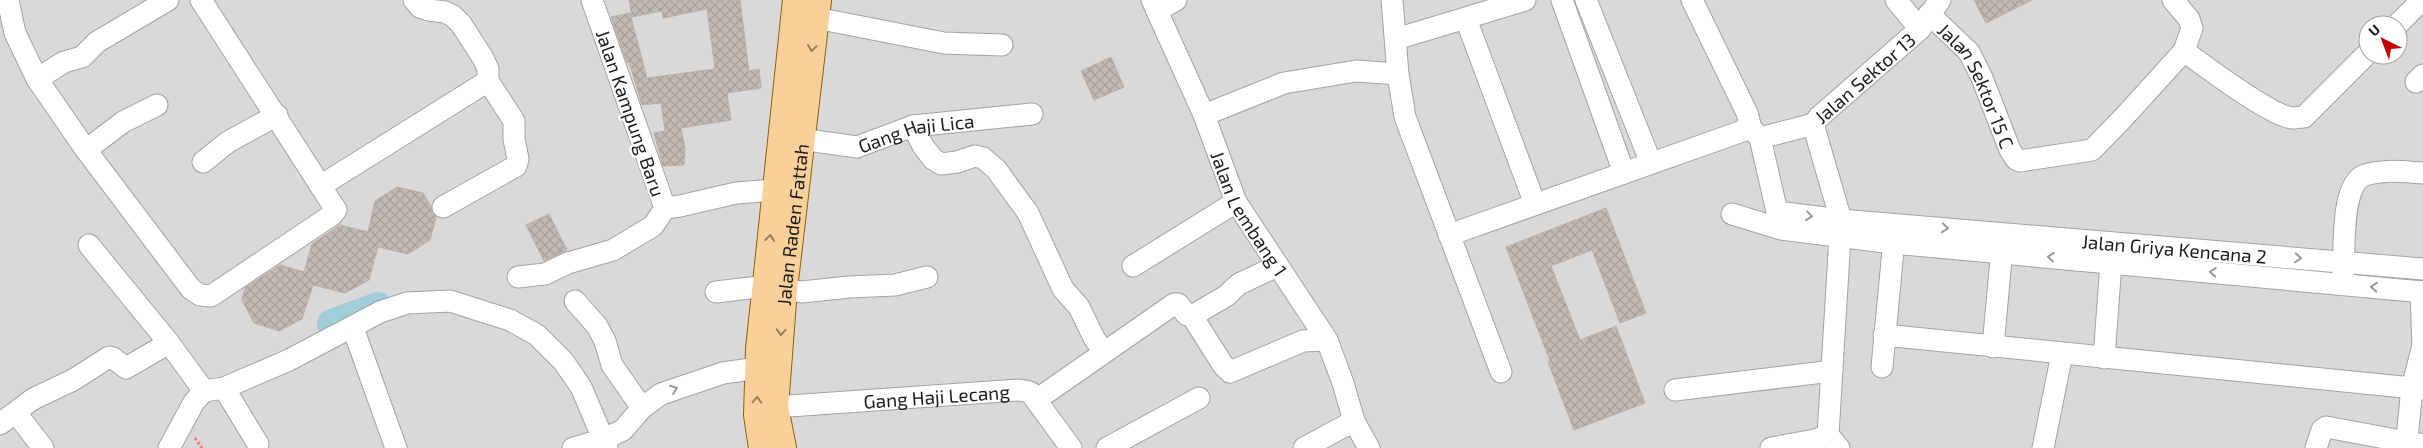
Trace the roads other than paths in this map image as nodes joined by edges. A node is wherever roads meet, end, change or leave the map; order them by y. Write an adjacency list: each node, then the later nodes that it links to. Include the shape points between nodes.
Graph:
1 (8, 0): 26 (street, via 14,33)
2 (168, 0): 26 (street, via 97,42 82,58 64,62)
3 (201, 0): 29 (street)
4 (414, 0): 27 (street, via 424,9 453,16 461,24 483,58 488,69)
5 (592, 0): 46 (street, Jalan Kampung Baru)
6 (796, 0): 42 (main road, Jalan Raden Fattah)
7 (1176, 0): 16 (street)
8 (1392, 0): 21 (street)
9 (1525, 0): 20 (street)
10 (1562, 0): 39 (street)
11 (1586, 0): 38 (street)
12 (1692, 0): 34 (street)
13 (1896, 0): 18 (street)
14 (2173, 0): 23 (street, via 2189,19 2192,28)
15 (2422, 0): 19 (street)
16 (1154, 5): 31 (street, Jalan Lembang 1)
17 (817, 9): 22 (street, via 944,43); 35 (main road, Jalan Raden Fattah, one-way to 35)
18 (1930, 15): 23 (street, Jalan Sektor 15 C, via 1969,52 2010,150 2020,160 2092,150); 32 (street, Jalan Sektor 13)
19 (2407, 15)
20 (1466, 19): 21 (street); 44 (street)
21 (1396, 39): 25 (street)
22 (1002, 45)
23 (2184, 51): 24 (street, via 2269,108 2290,118 2304,116)
24 (2358, 63)
25 (1398, 74): 31 (street, via 1356,71 1284,83); 51 (street, via 1405,117)
26 (37, 79): 36 (street)
27 (488, 81): 41 (street); 45 (street, via 514,121 516,166)
28 (157, 105): 36 (street, via 124,122)
29 (277, 114): 37 (street, via 228,142); 41 (street)
30 (1032, 114): 33 (street, Gang Haji Lica)
31 (1204, 115): 43 (street, Jalan Lembang 1)
32 (1814, 124): 34 (street); 49 (street, Jalan Sektor 13)
33 (913, 126): 35 (street, Gang Haji Lica, via 857,147); 73 (street, via 923,146 933,159 942,164 975,156 983,158 996,169 1031,219 1063,289 1079,307)
34 (1756, 133): 38 (street); 48 (street)
35 (800, 139): 63 (main road, Jalan Raden Fattah)
36 (86, 150): 41 (street, via 191,289 200,296 210,296 332,215 336,210 334,204)
37 (203, 162)
38 (1651, 163): 39 (street)
39 (1624, 173): 44 (street)
40 (2423, 173): 54 (street, via 2385,171 2363,176 2351,187)
41 (322, 185)
42 (775, 190): 46 (street, via 736,193); 63 (main road, Jalan Raden Fattah, one-way to 42)
43 (1236, 202): 56 (street); 57 (street, Jalan Lembang 1)
44 (1535, 204): 51 (street)
45 (443, 207)
46 (664, 208): 59 (street, Jalan Kampung Baru, via 653,226 613,250 568,263 545,274)
47 (1732, 214): 48 (street, Jalan Griya Kencana 2)
48 (1779, 220): 49 (street, Jalan Griya Kencana 2)
49 (1840, 227): 50 (street, Jalan Griya Kencana 2); 78 (street, Jalan Sektor 13)
50 (1895, 233): 52 (street, Jalan Griya Kencana 2); 68 (street)
51 (1449, 235): 79 (street)
52 (2002, 242): 54 (street, Jalan Griya Kencana 2, one-way to 54); 55 (street, Jalan Griya Kencana 2, one-way to 52); 71 (street)
53 (89, 245): 70 (street)
54 (2344, 262): 58 (street, Jalan Griya Kencana 2); 61 (street)
55 (2111, 263): 61 (street, Jalan Griya Kencana 2, one-way to 55); 75 (street, Jalan Griya Kencana 2)
56 (1133, 266)
57 (1277, 266): 66 (street, via 1246,280); 69 (street, Jalan Lembang 1)
58 (2423, 269)
59 (518, 277)
60 (927, 277): 63 (street, via 895,286 802,292)
61 (2342, 284): 64 (street, Jalan Griya Kencana 2, one-way to 61)
62 (728, 286): 63 (street)
63 (775, 287): 77 (main road, Jalan Raden Fattah); 85 (main road, Jalan Raden Fattah, one-way to 85)
64 (2422, 292): 72 (street)
65 (575, 301): 86 (street, via 597,326 606,341 612,365)
66 (1192, 316): 69 (street, via 1230,372 1304,341); 73 (street, via 1174,304)
67 (352, 328): 81 (street, via 289,360); 89 (street, via 380,312 408,303 450,300 510,320 537,335 563,361); 95 (street)
68 (1884, 335): 71 (street); 76 (street)
69 (1327, 340): 88 (street, Jalan Lembang 1)
70 (169, 343): 81 (street); 87 (street, via 126,368 109,357 73,380 33,399)
71 (1992, 347): 74 (street)
72 (2422, 348): 80 (street)
73 (1104, 352): 84 (street)
74 (2062, 354): 75 (street); 104 (street)
75 (2104, 358): 80 (street)
76 (1882, 367)
77 (758, 368): 86 (street, one-way to 77, via 661,394 723,373); 97 (main road, Jalan Raden Fattah, one-way to 77, via 757,416)
78 (1832, 371): 82 (street); 90 (street, Jalan Sektor 13)
79 (1501, 372)
80 (2417, 389): 92 (street)
81 (214, 390): 91 (street); 94 (street, via 188,412)
82 (1676, 390)
83 (1199, 398): 100 (street)
84 (1036, 400): 85 (street, Gang Haji Lecang, via 1030,392 1019,390); 99 (street, Gang Haji Lecang)
85 (775, 407): 98 (main road, Jalan Raden Fattah)
86 (642, 408): 89 (street)
87 (8, 419): 93 (street)
88 (1354, 421): 101 (street); 102 (street, Jalan Lembang 1)
89 (610, 439): 96 (street)
90 (1833, 442): 103 (street, via 1815,440)
91 (258, 444)
92 (2412, 445): 105 (street, via 2326,427)
93 (43, 448)
94 (169, 448)
95 (396, 448)
96 (574, 448)
97 (762, 448)
98 (783, 448)
99 (1071, 448)
100 (1107, 448)
101 (1304, 448)
102 (1369, 448)
103 (1771, 448)
104 (2043, 448)
105 (2316, 448)

